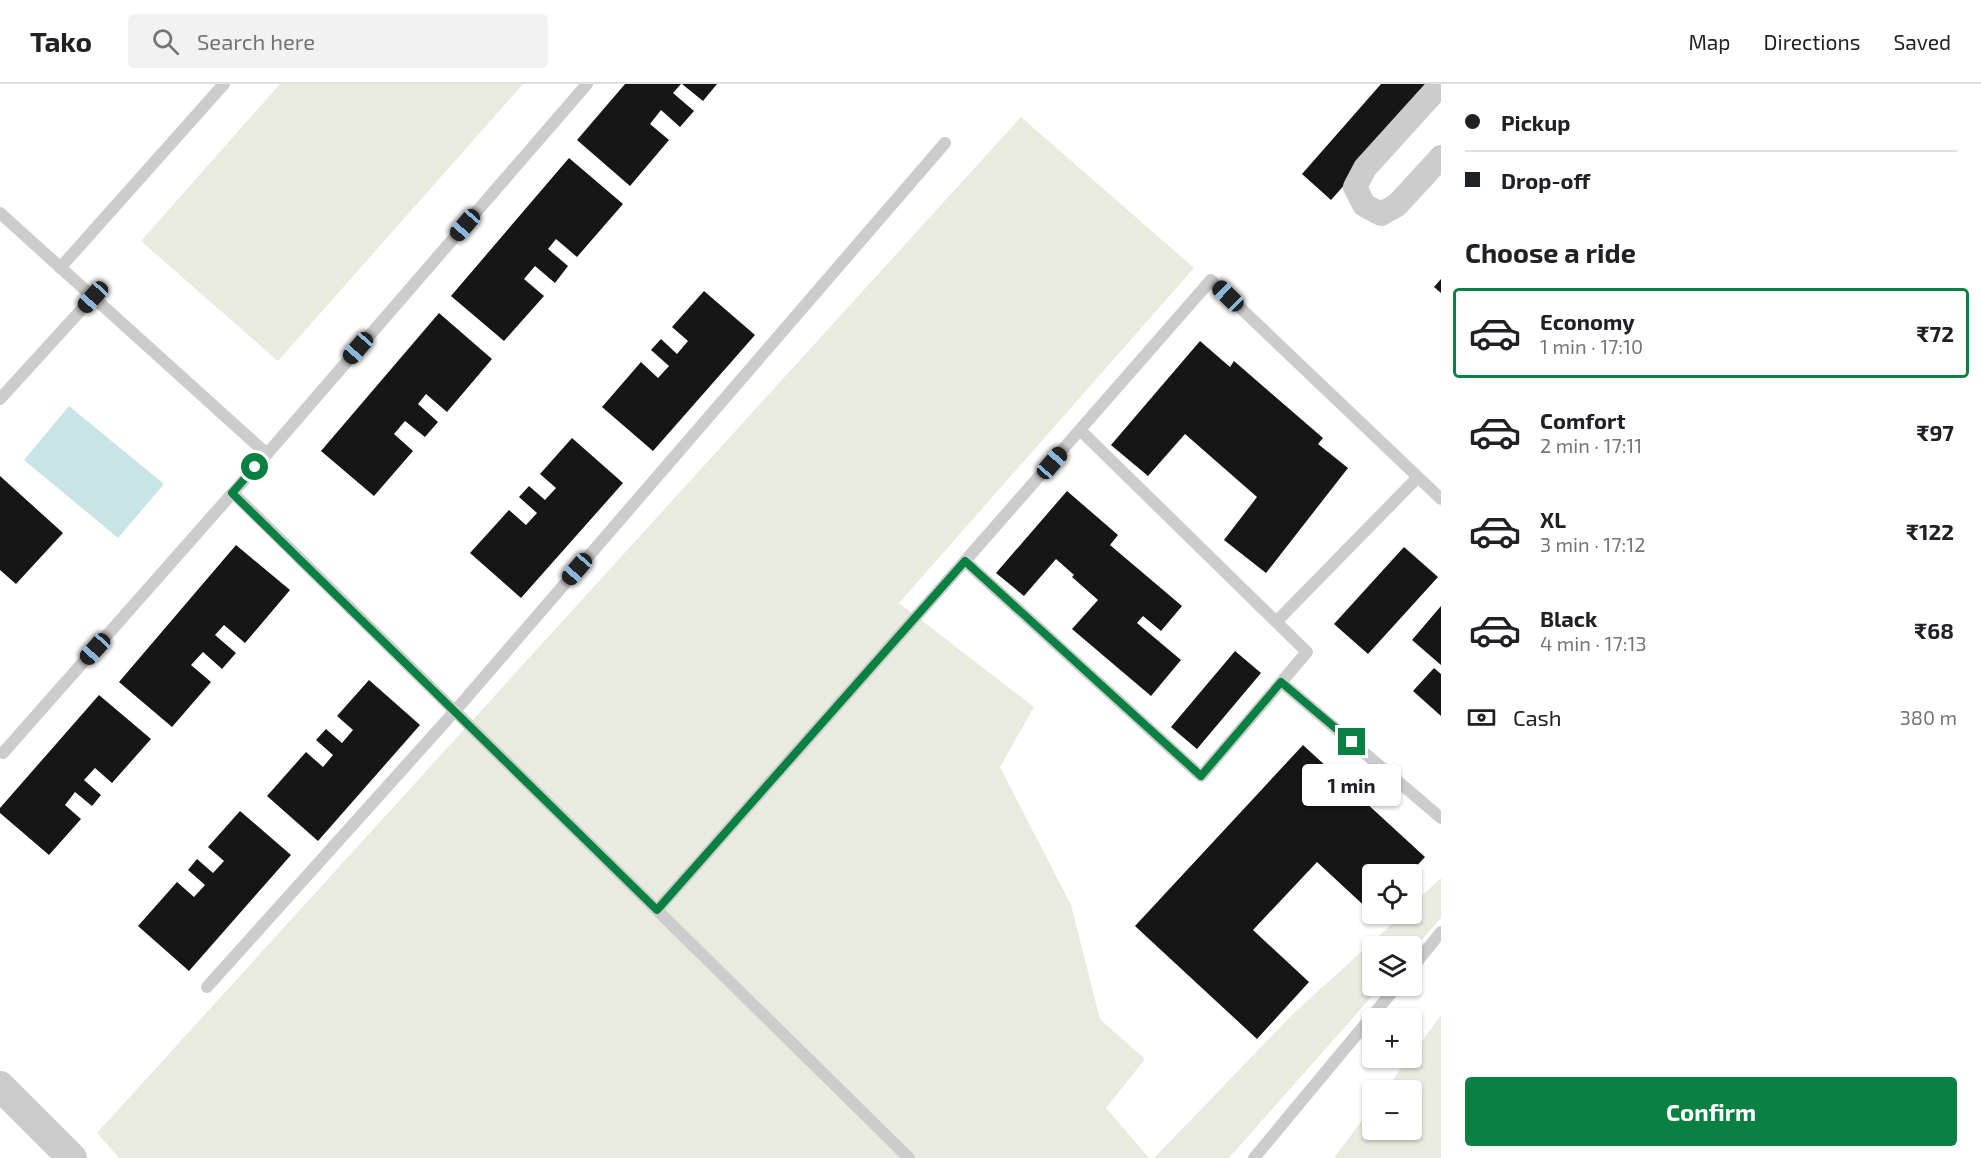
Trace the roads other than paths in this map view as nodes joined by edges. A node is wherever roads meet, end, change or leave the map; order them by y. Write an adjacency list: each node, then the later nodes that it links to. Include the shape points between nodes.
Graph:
1 (224, 84): 7 (lane)
2 (587, 84): 11 (lane)
3 (1441, 84): 5 (street, via 1365,168 1355,187 1364,205 1381,214 1397,204)
4 (945, 143): 18 (lane)
5 (1441, 157)
6 (0, 213): 7 (lane)
7 (60, 268): 8 (lane)
8 (93, 297): 9 (lane); 11 (lane)
9 (0, 399)
10 (1080, 430): 12 (lane, via 1211,280); 15 (lane); 16 (lane)
11 (267, 454): 13 (lane)
12 (1418, 477): 14 (lane); 16 (lane)
13 (232, 493): 18 (lane); 19 (lane)
14 (1441, 499)
15 (965, 561): 17 (lane, via 1201,776); 21 (lane)
16 (1276, 622): 17 (lane, via 1307,652)
17 (1281, 682): 20 (lane)
18 (454, 711): 21 (lane); 24 (lane)
19 (3, 753)
20 (1441, 818)
21 (657, 910): 28 (lane)
22 (1441, 932): 23 (lane)
23 (1422, 956)
24 (207, 987)
25 (1389, 996): 29 (lane)
26 (0, 1086): 27 (street)
27 (72, 1158)
28 (909, 1158)
29 (1254, 1158)

